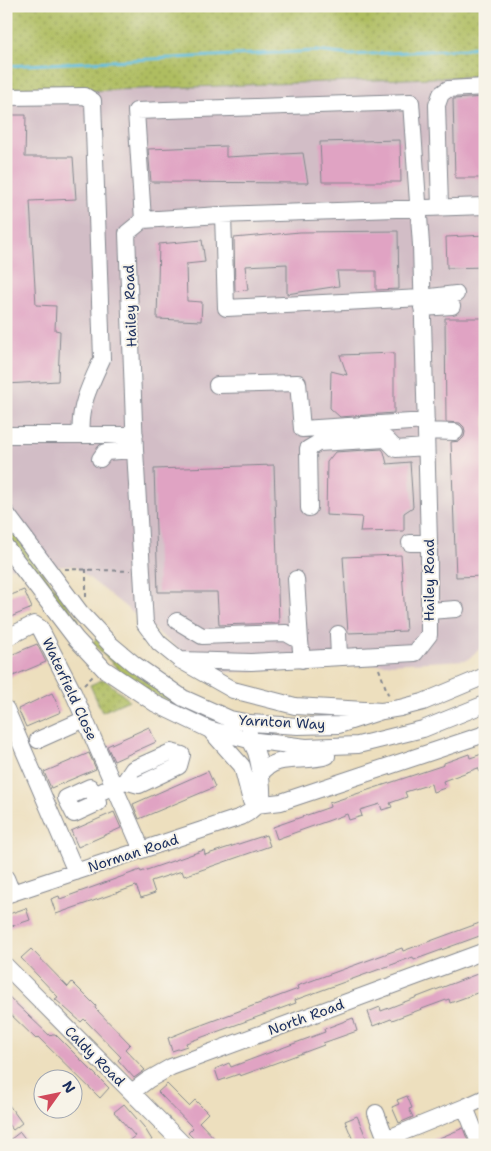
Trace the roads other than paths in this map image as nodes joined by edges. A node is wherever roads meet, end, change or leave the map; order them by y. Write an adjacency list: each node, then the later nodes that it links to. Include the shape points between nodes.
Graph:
1 (485, 87): 5 (street, via 448,89 441,94 437,106)
2 (6, 97): 13 (street, via 85,96 93,101 102,359 79,420)
3 (485, 206): 5 (street)
4 (418, 207): 5 (street); 6 (street); 7 (street, Hailey Road, via 411,102 136,111); 9 (street, Hailey Road)
5 (440, 207)
6 (223, 215): 7 (street); 9 (street, via 226,308)
7 (142, 220): 15 (street, Hailey Road, via 127,233)
8 (454, 300): 9 (street)
9 (422, 303): 12 (street, Hailey Road)
10 (217, 385): 12 (street, via 298,383 302,429)
11 (455, 432): 12 (street)
12 (426, 433): 17 (street, via 396,449 386,439 318,443 308,449); 19 (street, Hailey Road)
13 (81, 434): 14 (street); 15 (street)
14 (6, 435)
15 (135, 442): 16 (street, via 105,452); 30 (street, Hailey Road, via 145,624 159,643)
16 (100, 459)
17 (309, 508)
18 (6, 513): 37 (street, Yarnton Way, via 86,619 128,659 183,698 230,719)
19 (429, 542): 20 (street); 24 (street, Hailey Road)
20 (410, 543)
21 (6, 547): 38 (street, Yarnton Way, via 76,639 104,669 156,704)
22 (296, 579): 28 (street)
23 (456, 609): 24 (street)
24 (429, 611): 29 (street, Hailey Road, via 428,635 416,653)
25 (178, 622): 28 (street, via 202,636 286,634)
26 (338, 634): 29 (street)
27 (6, 638): 36 (street, Waterfield Close, via 34,624 40,628)
28 (300, 641): 31 (street)
29 (339, 657): 31 (street, Hailey Road)
30 (180, 660): 31 (street, Hailey Road); 34 (street, Hailey Road, via 233,690 295,706)
31 (302, 660)
32 (485, 676): 34 (street, Yarnton Way, via 423,702 400,708)
33 (485, 704): 42 (street, Yarnton Way, via 423,730)
34 (386, 706): 37 (street, Yarnton Way, via 340,725)
35 (6, 709): 49 (street)
36 (85, 719): 40 (street); 45 (street, Waterfield Close)
37 (250, 723): 41 (street)
38 (208, 729): 41 (street, Yarnton Way); 43 (street)
39 (485, 734): 47 (street, Norman Road, via 281,802)
40 (38, 740)
41 (249, 740): 42 (street, Yarnton Way, via 306,747); 43 (street, via 242,752); 44 (street, via 256,752)
42 (358, 746): 44 (street, via 322,758 282,760 265,768)
43 (242, 766): 47 (street, via 250,801)
44 (260, 775): 47 (street, via 262,801)
45 (119, 783): 46 (street); 48 (street, Waterfield Close)
46 (94, 795)
47 (256, 805): 48 (street, Norman Road, via 241,817)
48 (142, 850): 49 (street, Norman Road)
49 (76, 872): 50 (street, Norman Road)
50 (8, 889)
51 (485, 951): 53 (street, North Road, via 171,1067)
52 (6, 966): 53 (street, Caldy Road)
53 (132, 1092): 58 (street, Caldy Road)
54 (485, 1098): 55 (street)
55 (465, 1107): 57 (street); 59 (street)
56 (376, 1113): 57 (street)
57 (388, 1142)
58 (184, 1145)
59 (480, 1145)

